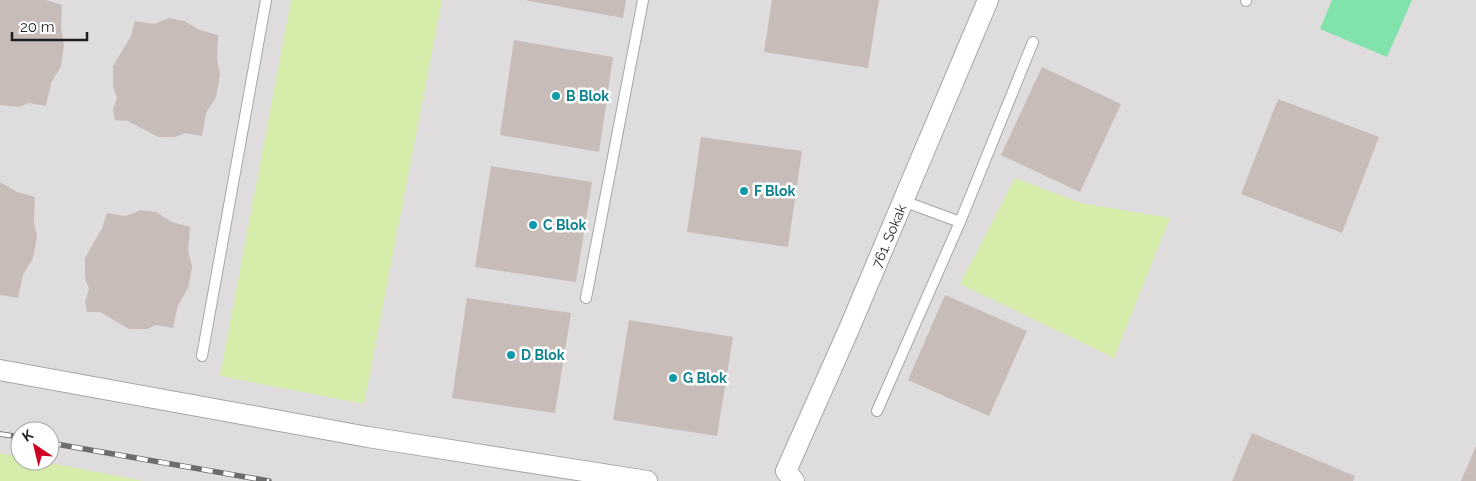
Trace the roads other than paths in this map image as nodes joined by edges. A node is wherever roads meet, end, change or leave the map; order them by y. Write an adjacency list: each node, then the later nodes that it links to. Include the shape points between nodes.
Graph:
1 (266, 0): 8 (lane)
2 (643, 0): 7 (lane)
3 (988, 0): 5 (street, 761. Sokak)
4 (1033, 42): 6 (lane)
5 (903, 201): 6 (lane); 11 (street, 761. Sokak)
6 (960, 222): 10 (lane)
7 (586, 298)
8 (202, 356)
9 (0, 370): 12 (street, via 368,438)
10 (877, 411)
11 (790, 476)
12 (647, 481)

